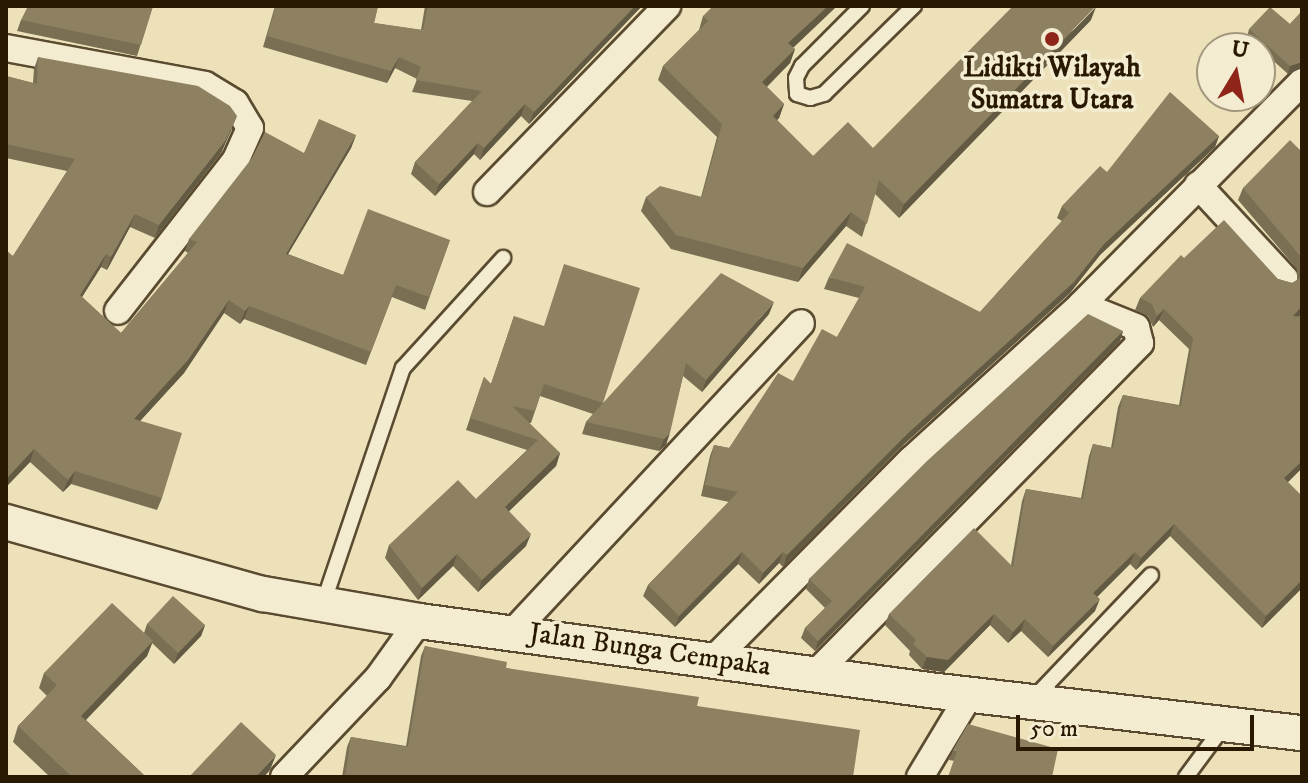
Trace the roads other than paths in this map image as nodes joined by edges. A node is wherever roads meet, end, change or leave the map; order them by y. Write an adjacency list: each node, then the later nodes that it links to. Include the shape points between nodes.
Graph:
1 (667, 6): 7 (street)
2 (862, 6): 3 (lane, via 802,66 797,94 824,94)
3 (914, 6)
4 (6, 48): 11 (street, via 205,85 235,103 250,128 235,161)
5 (1302, 82): 6 (street)
6 (1198, 185): 9 (street); 10 (street)
7 (487, 192)
8 (503, 258): 15 (lane, via 403,368)
9 (1285, 279)
10 (1081, 305): 18 (street, via 912,459); 19 (street, via 1136,327 1140,343)
11 (118, 311)
12 (801, 323): 17 (street)
13 (6, 522): 15 (street, Jalan Bunga Cempaka, via 263,594)
14 (1151, 575): 21 (lane)
15 (323, 604): 16 (street, Jalan Bunga Cempaka)
16 (419, 621): 17 (street, Jalan Bunga Cempaka); 24 (street, via 378,678)
17 (513, 632): 18 (street, Jalan Bunga Cempaka)
18 (714, 659): 19 (street, Jalan Bunga Cempaka)
19 (817, 672): 20 (street, Jalan Bunga Cempaka)
20 (970, 694): 21 (street, Jalan Bunga Cempaka); 25 (street)
21 (1030, 703): 22 (street, Jalan Bunga Cempaka)
22 (1223, 727): 23 (street, Jalan Bunga Cempaka); 26 (lane)
23 (1302, 733)
24 (284, 777)
25 (920, 777)
26 (1186, 777)

